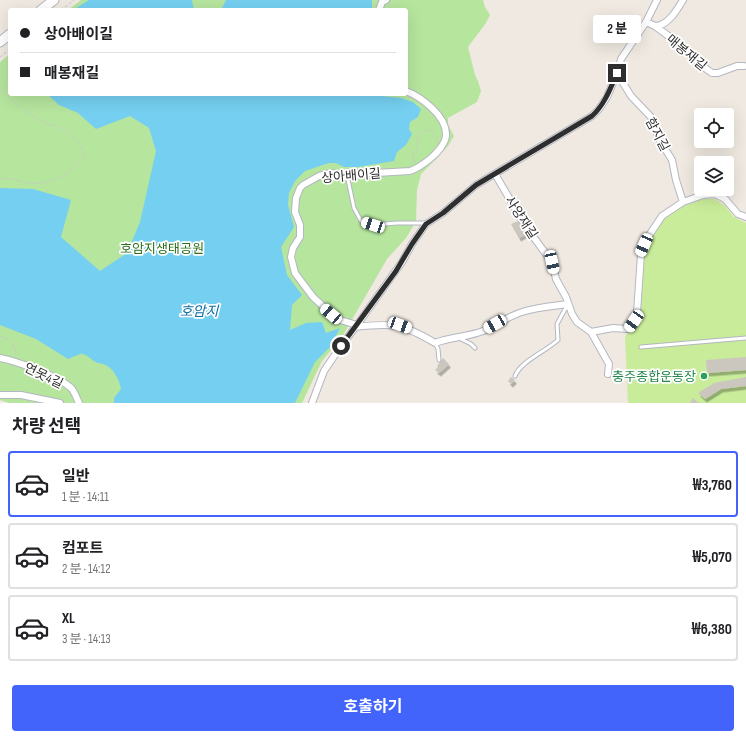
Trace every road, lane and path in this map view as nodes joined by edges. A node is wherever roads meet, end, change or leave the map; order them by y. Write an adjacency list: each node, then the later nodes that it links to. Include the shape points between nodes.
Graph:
1 (74, 0): 5 (path)
2 (386, 0): 6 (street)
3 (657, 0): 7 (street)
4 (683, 0): 8 (street, 매봉재길, via 668,21)
5 (64, 8)
6 (380, 8)
7 (646, 22): 8 (street, 매봉재길); 14 (street, via 621,59)
8 (655, 26): 13 (street, 매봉재길, via 712,73)
9 (8, 36): 10 (street)
10 (0, 42)
11 (8, 51): 12 (path)
12 (0, 57)
13 (744, 66)
14 (617, 73): 19 (street, via 607,97 592,116); 22 (street, 함지길, via 631,96 651,116 659,139 672,160)
15 (0, 90): 21 (path, via 45,123 64,130 74,139 84,157 65,176 53,181 39,184)
16 (408, 92): 20 (street, 상아배이길, via 419,97 441,118 447,135 443,144 420,167 410,171)
17 (437, 146): 18 (path, via 438,139 434,132 429,130 420,133 418,146 412,153)
18 (416, 166)
19 (494, 174): 24 (street); 25 (street, 사양재길, via 526,227 552,262 556,279)
20 (347, 175): 24 (lane, via 354,208 361,221 373,225); 26 (street, 상아배이길, via 319,176 300,188 295,212 300,225 300,237 291,257 295,273 313,297 337,319)
21 (0, 179)
22 (683, 202): 23 (street, via 715,194 725,199 738,214); 27 (street, via 662,216 648,237 641,254 637,313 634,321 628,329 612,328)
23 (746, 217)
24 (427, 223): 26 (street)
25 (568, 304): 27 (street, 사양재길, via 577,322); 29 (street, via 522,312 483,331); 38 (lane, via 558,324 558,340 518,369)
26 (356, 326): 31 (street, via 400,325); 42 (street, via 324,371)
27 (591, 332): 37 (street, 사양재길, via 609,364)
28 (0, 336): 36 (path, via 15,346)
29 (460, 337): 31 (street, via 446,338); 33 (lane)
30 (746, 338): 32 (lane)
31 (435, 343): 35 (lane)
32 (641, 347)
33 (475, 348)
34 (0, 358): 36 (street, 연못4길)
35 (438, 360)
36 (17, 362): 41 (street, 연못4길, via 63,381)
37 (608, 374)
38 (515, 376)
39 (0, 395): 40 (street, via 21,395)
40 (60, 403)
41 (79, 403)
42 (312, 403)

